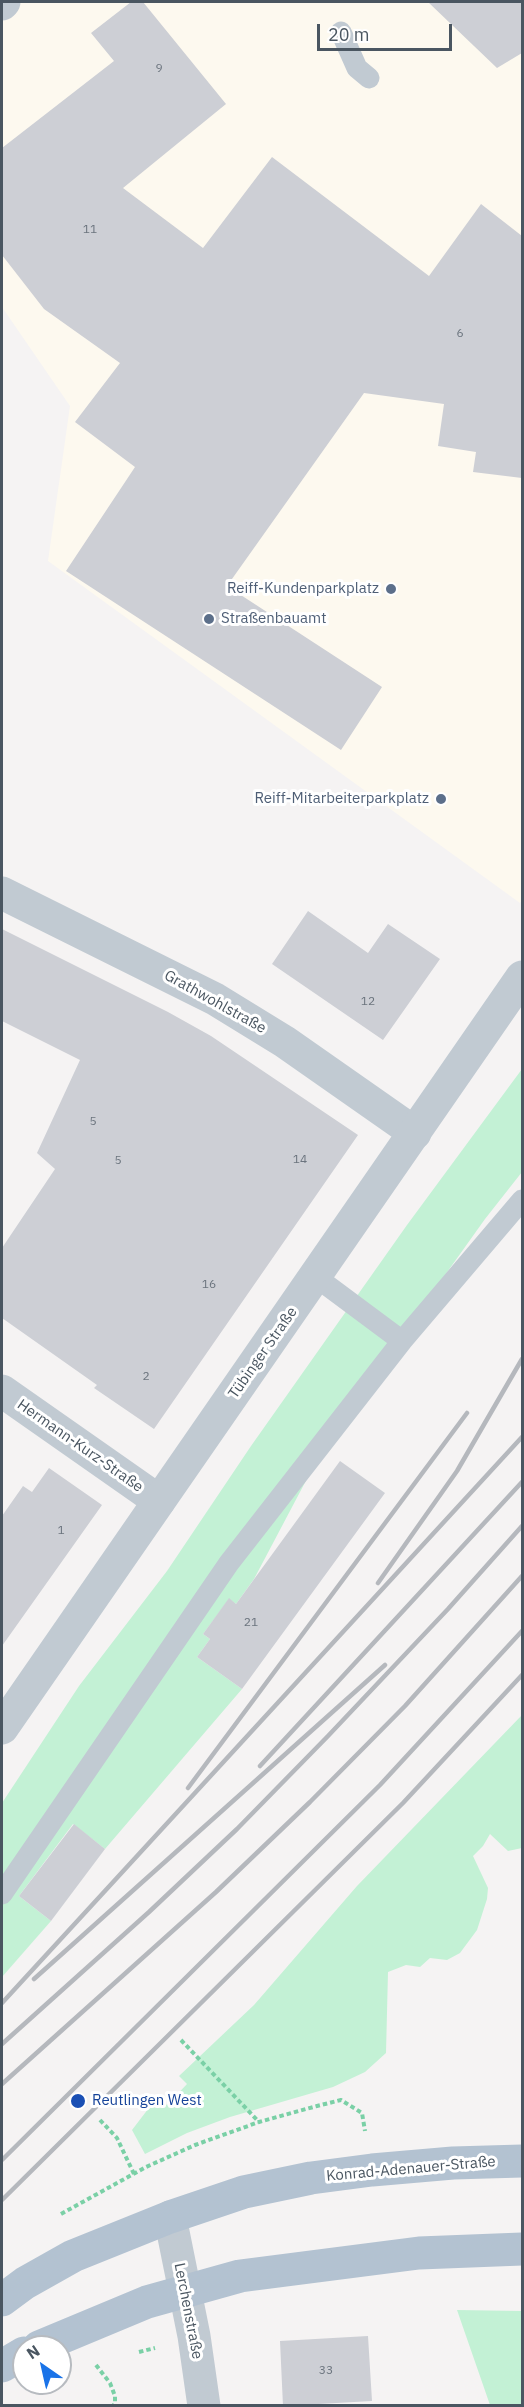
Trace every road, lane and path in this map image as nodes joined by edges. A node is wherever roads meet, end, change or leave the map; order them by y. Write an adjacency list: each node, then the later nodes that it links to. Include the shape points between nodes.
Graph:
1 (341, 33): 2 (lane, via 357,68)
2 (369, 78)
3 (2, 893): 5 (street, Grathwohlstraße, via 215,999 285,1042)
4 (522, 977): 5 (street, Tübinger Straße)
5 (415, 1133): 7 (street, Tübinger Straße)
6 (522, 1200): 8 (lane)
7 (316, 1277): 8 (lane); 10 (street, Tübinger Straße)
8 (402, 1341): 12 (lane, via 228,1563)
9 (2, 1391): 10 (street, Hermann-Kurz-Straße)
10 (159, 1501): 11 (street, Tübinger Straße)
11 (2, 1728)
12 (2, 1894)
13 (181, 2040): 16 (path)
14 (341, 2100): 16 (path)
15 (100, 2120): 18 (path, via 117,2138)
16 (259, 2122): 18 (path, via 195,2145)
17 (522, 2161): 19 (main road, Konrad-Adenauer-Straße, via 453,2163 311,2178 244,2192)
18 (134, 2174): 20 (path)
19 (170, 2217): 22 (street, Lerchenstraße); 23 (main road, Konrad-Adenauer-Straße, via 73,2256)
20 (56, 2218)
21 (522, 2249): 22 (main road, via 419,2253 342,2262 240,2276)
22 (186, 2289): 24 (main road); 25 (street, Lerchenstraße)
23 (2, 2300)
24 (67, 2335)
25 (194, 2336): 26 (path); 29 (street, Lerchenstraße)
26 (128, 2355)
27 (106, 2362): 28 (path, via 95,2365 116,2396)
28 (113, 2406)
29 (204, 2406)

